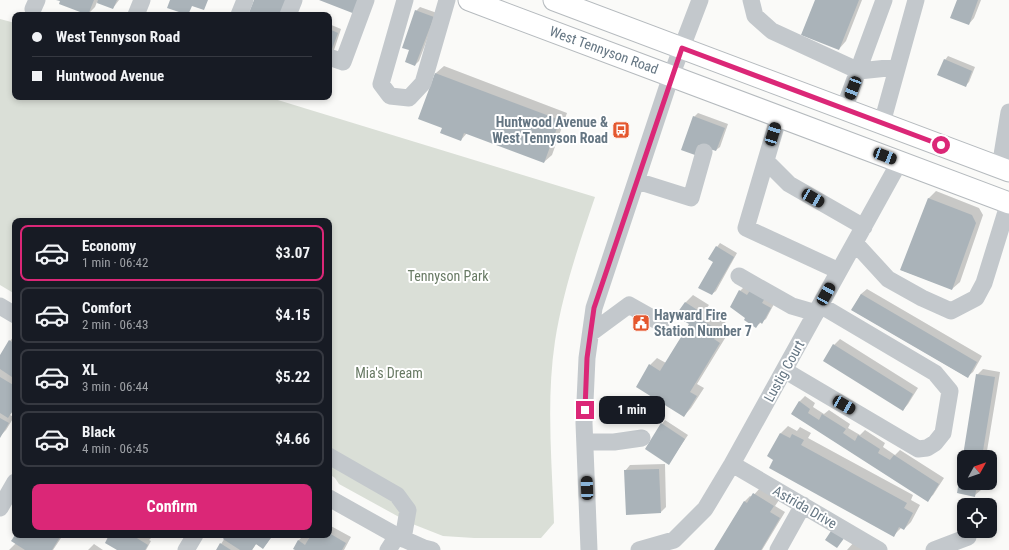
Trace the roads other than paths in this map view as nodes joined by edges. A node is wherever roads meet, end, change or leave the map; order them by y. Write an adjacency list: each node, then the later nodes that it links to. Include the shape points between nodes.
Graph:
1 (142, 0): 13 (street)
2 (245, 0): 14 (street)
3 (294, 0): 15 (street)
4 (366, 0): 17 (street, via 343,62)
5 (405, 0): 6 (street, via 381,84 390,96 409,98 423,83)
6 (447, 0)
7 (469, 0): 20 (main road, West Tennyson Road)
8 (554, 0): 16 (main road, West Tennyson Road)
9 (700, 0): 16 (street)
10 (751, 0): 19 (street, via 755,16 772,31)
11 (884, 0): 19 (street)
12 (916, 0): 18 (street)
13 (137, 12)
14 (240, 12)
15 (289, 12)
16 (682, 48): 20 (street); 21 (main road, West Tennyson Road)
17 (332, 58)
18 (897, 67): 19 (street); 24 (street)
19 (859, 71): 21 (street)
20 (672, 76): 23 (main road, West Tennyson Road); 29 (street)
21 (844, 109): 24 (main road, West Tennyson Road)
22 (1009, 112): 28 (street)
23 (779, 116): 26 (street); 27 (main road, West Tennyson Road)
24 (882, 123): 28 (main road, West Tennyson Road)
25 (704, 152): 29 (street, via 691,198)
26 (766, 161): 31 (street, via 789,184); 33 (street, via 746,228)
27 (900, 161): 30 (main road, West Tennyson Road); 31 (street, Lustig Court)
28 (1005, 169)
29 (637, 181): 39 (street, via 594,308)
30 (1009, 202): 32 (street, via 976,298 951,311 888,279)
31 (864, 227): 32 (street, Lustig Court)
32 (855, 243): 33 (street, Lustig Court)
33 (839, 271): 36 (street, Lustig Court)
34 (740, 276): 36 (street, via 792,306)
35 (0, 306): 37 (street)
36 (818, 309): 40 (street, Lustig Court); 40 (street, via 935,373 950,391 943,433 935,443 927,448 918,449)
37 (12, 313)
38 (661, 323): 39 (street, via 629,305)
39 (591, 332): 42 (street, via 587,358)
40 (784, 370): 44 (street, Lustig Court)
41 (642, 438): 42 (street, via 614,442)
42 (585, 442): 54 (street)
43 (332, 458): 51 (street, via 397,495 408,510)
44 (732, 464): 47 (street, Astrida Drive); 55 (street, Lustig Court, via 705,509 674,540)
45 (12, 487): 48 (street)
46 (332, 500): 51 (street)
47 (803, 505): 56 (street); 57 (street, Astrida Drive)
48 (0, 508)
49 (193, 538): 52 (street)
50 (965, 538): 58 (street)
51 (396, 542): 53 (street)
52 (186, 550)
53 (432, 550)
54 (589, 550)
55 (639, 550)
56 (778, 550)
57 (879, 550)
58 (934, 550)

